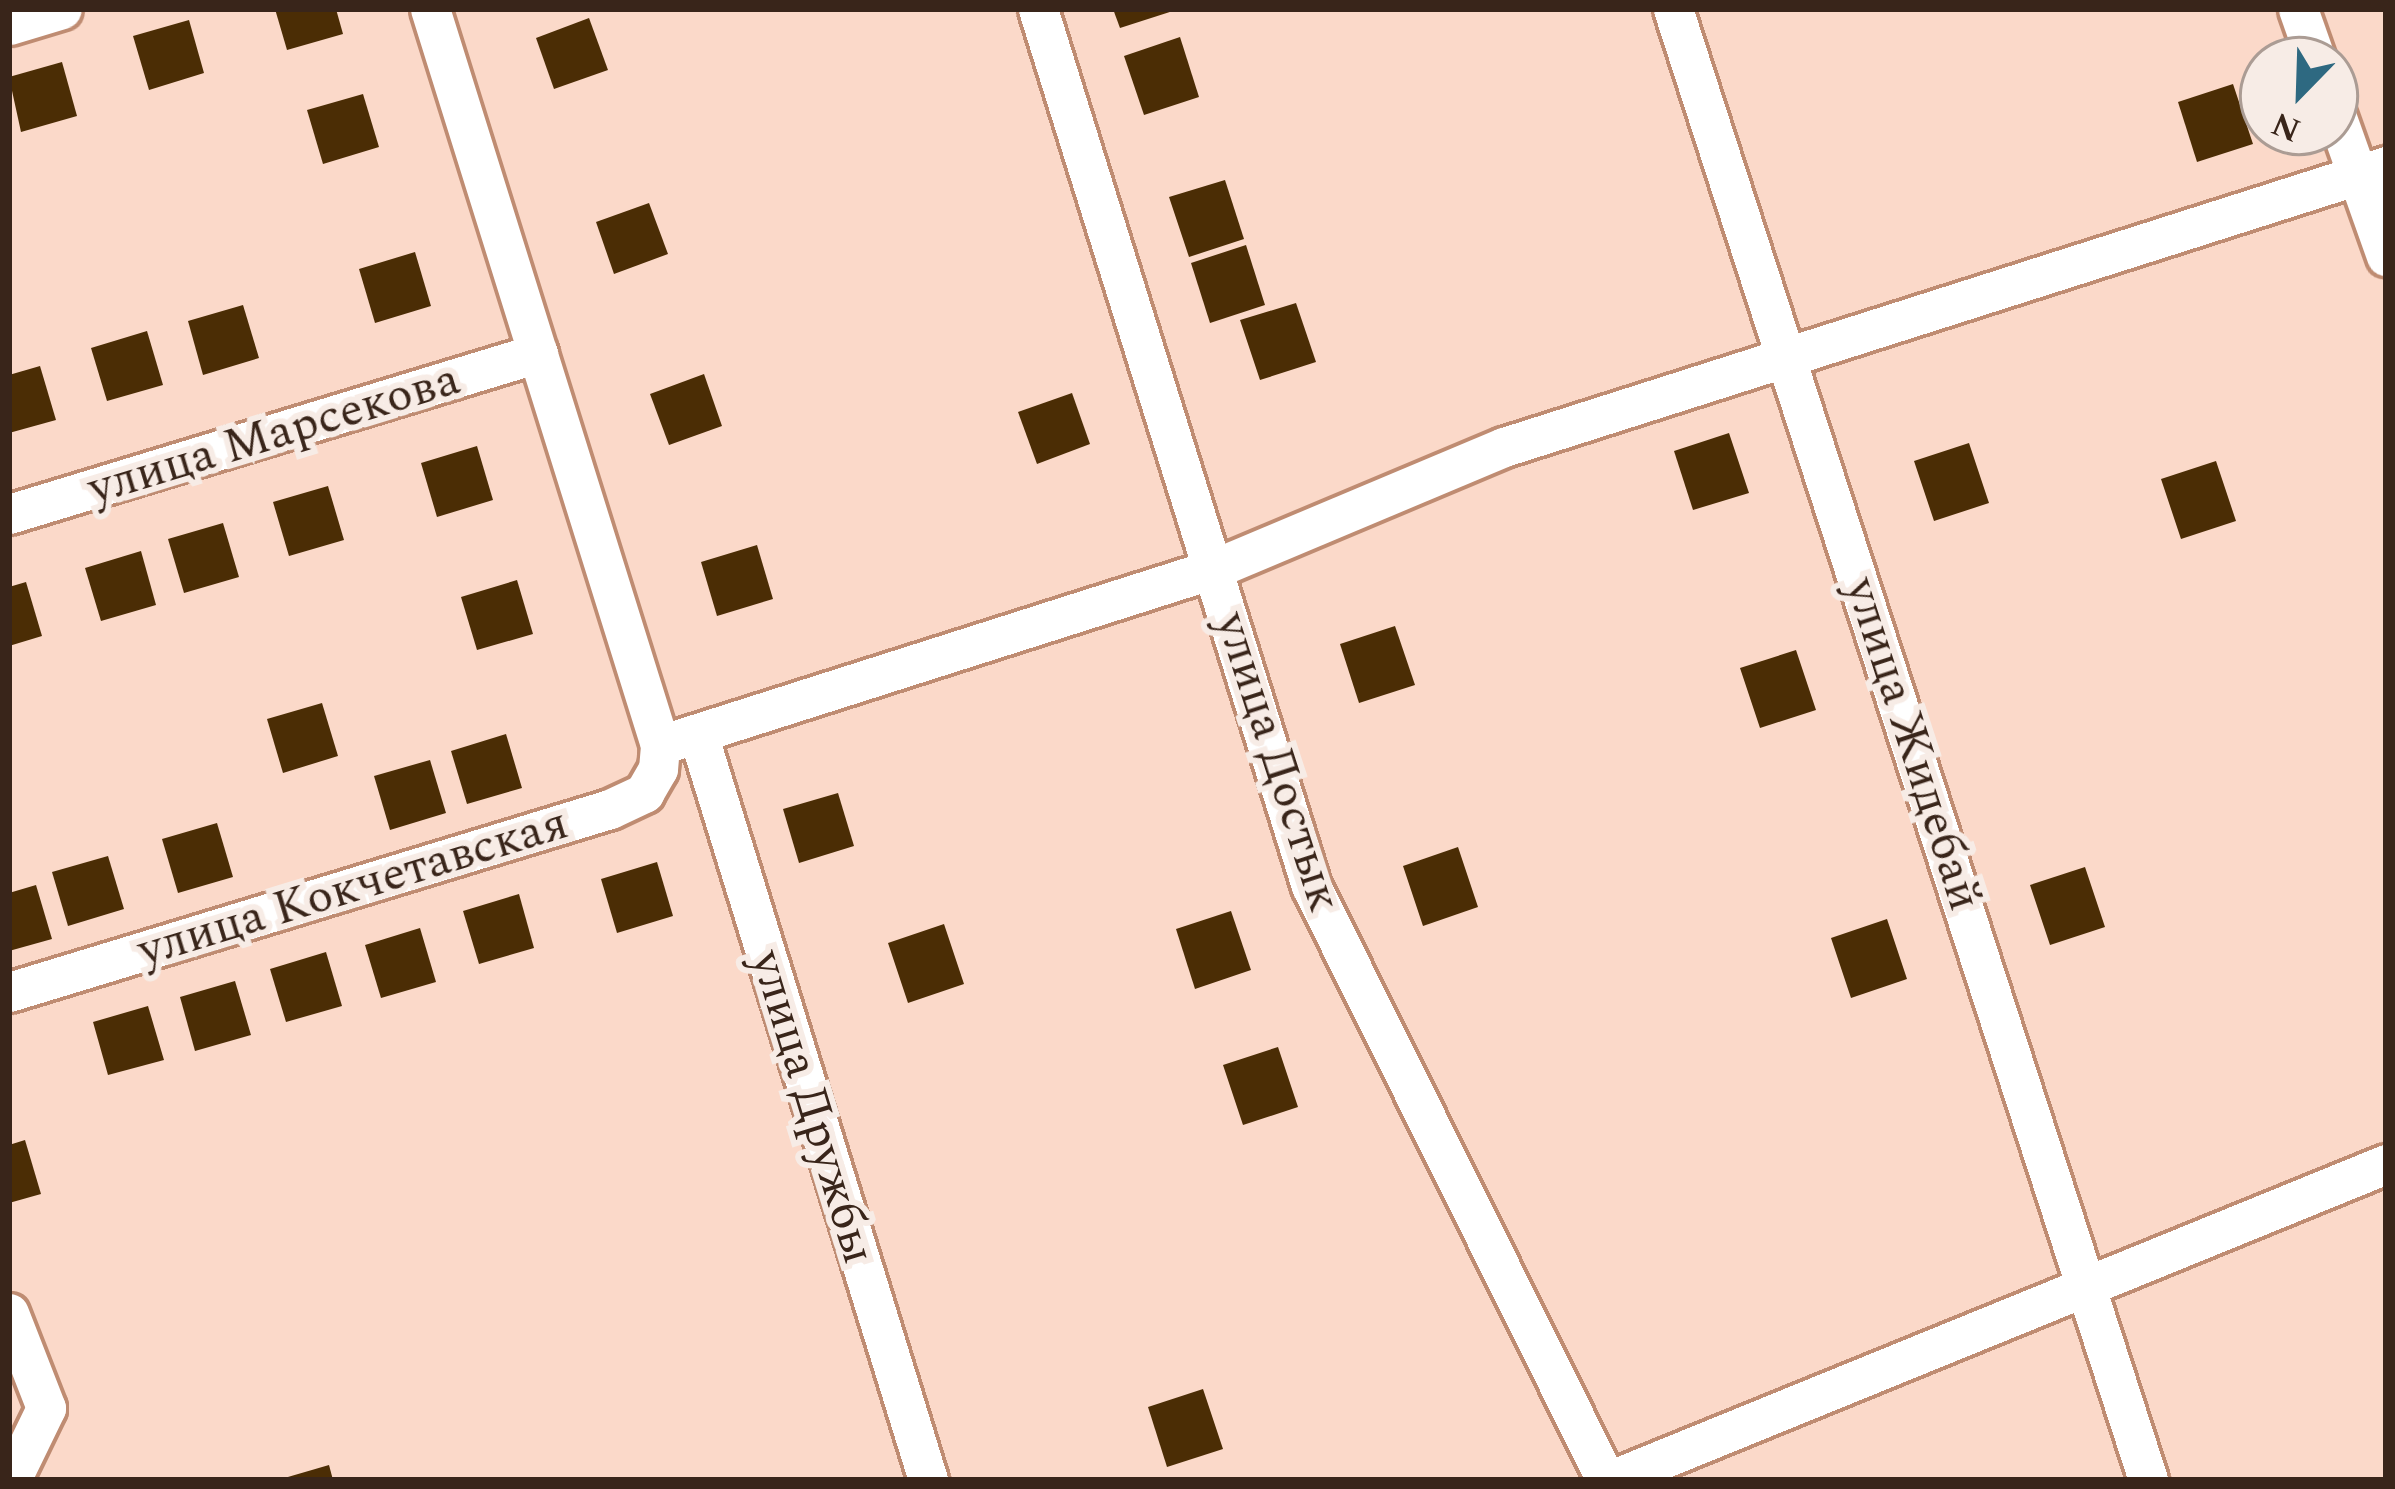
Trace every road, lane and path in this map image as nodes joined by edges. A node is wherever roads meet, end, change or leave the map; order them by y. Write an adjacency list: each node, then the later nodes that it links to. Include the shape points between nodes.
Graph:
1 (62, 9): 5 (street)
2 (430, 9): 8 (street, улица Дружбы)
3 (1038, 9): 11 (street, улица Достык)
4 (1673, 9): 9 (street, улица Жидебай)
5 (9, 25)
6 (2372, 170): 7 (street); 9 (street)
7 (2386, 256)
8 (538, 353): 10 (street, улица Марсекова); 12 (street, улица Дружбы)
9 (1789, 358): 11 (street, via 1504,447); 15 (street, улица Жидебай)
10 (9, 514)
11 (1216, 568): 12 (street); 19 (street, улица Достык, via 1311,886)
12 (679, 739): 13 (street, улица Кокчетавская, via 644,794 610,809); 18 (street, улица Дружбы)
13 (9, 992)
14 (2386, 1164): 15 (street)
15 (2089, 1289): 19 (street); 20 (street, улица Жидебай)
16 (9, 1313): 17 (street, via 46,1408)
17 (11, 1480)
18 (928, 1480)
19 (1608, 1480)
20 (2148, 1480)

